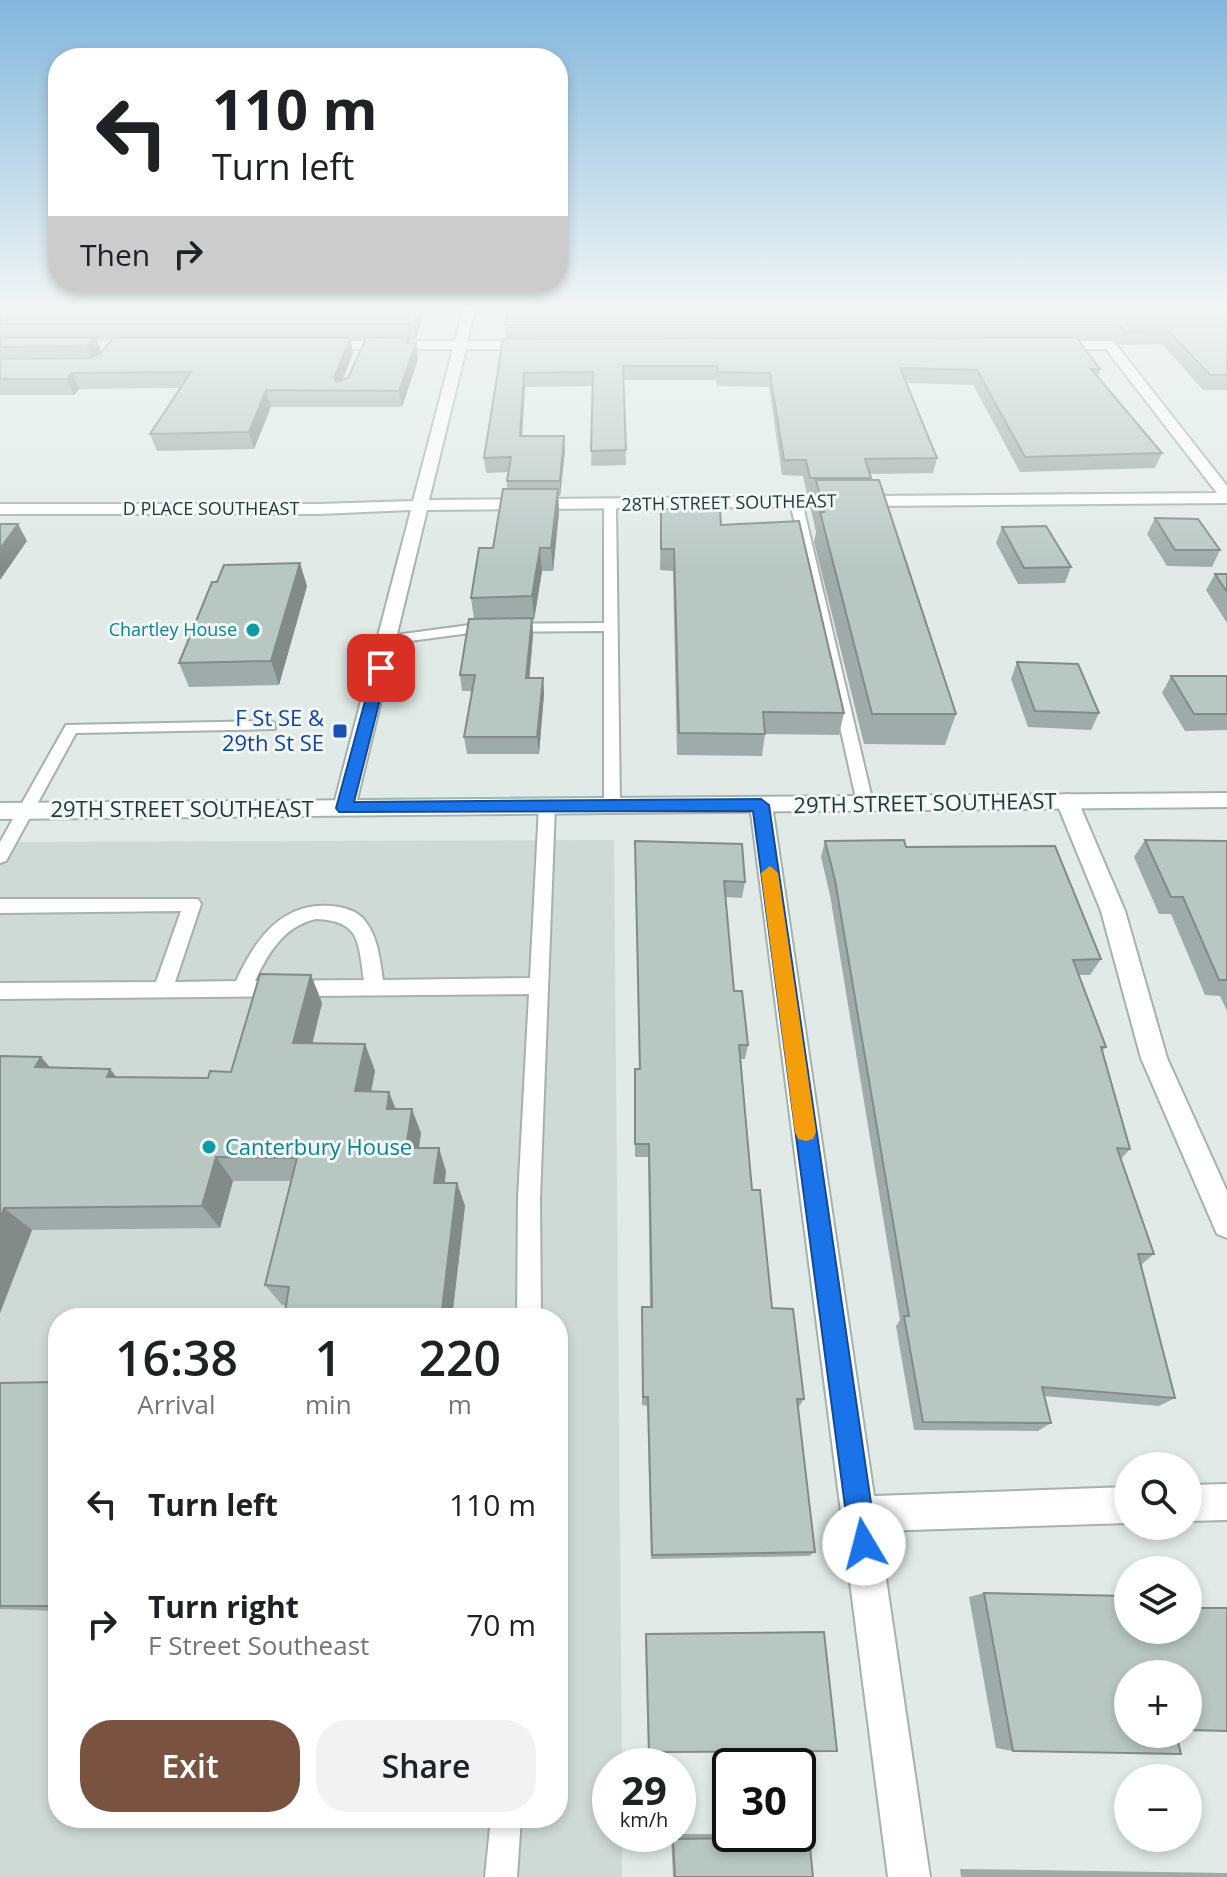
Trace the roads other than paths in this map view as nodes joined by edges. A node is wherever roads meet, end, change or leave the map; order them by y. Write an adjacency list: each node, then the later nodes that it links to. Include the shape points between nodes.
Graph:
1 (450, 394): 6 (street)
2 (1147, 394): 3 (street)
3 (1227, 497): 4 (street, 28TH STREET SOUTHEAST)
4 (796, 502): 5 (street, 28TH STREET SOUTHEAST); 13 (lane)
5 (610, 504): 6 (street, 28TH STREET SOUTHEAST); 8 (lane)
6 (422, 505): 7 (street, D PLACE SOUTHEAST); 9 (street)
7 (0, 509)
8 (611, 627): 9 (lane, via 477,628); 16 (lane)
9 (388, 640): 17 (street)
10 (270, 726): 18 (lane, via 71,728)
11 (1227, 800): 12 (street, 29TH STREET SOUTHEAST)
12 (1067, 801): 13 (street, 29TH STREET SOUTHEAST); 27 (street, via 1113,911 1154,1058)
13 (865, 803): 14 (street, 29TH STREET SOUTHEAST)
14 (761, 805): 16 (street, 29TH STREET SOUTHEAST); 32 (street)
15 (547, 806): 16 (street, 29TH STREET SOUTHEAST); 17 (street, 29TH STREET SOUTHEAST); 22 (lane)
16 (612, 806)
17 (344, 808): 18 (street, 29TH STREET SOUTHEAST)
18 (24, 810): 19 (street, 29TH STREET SOUTHEAST); 20 (lane)
19 (0, 811)
20 (0, 857)
21 (0, 906): 24 (lane, via 192,904)
22 (539, 986): 23 (lane); 28 (lane)
23 (375, 988): 25 (lane); 25 (lane, via 360,927 345,915 326,912 301,915 278,926 260,949)
24 (163, 989): 25 (lane); 26 (lane)
25 (242, 989)
26 (0, 991)
27 (1227, 1224)
28 (529, 1308)
29 (1227, 1502): 30 (street)
30 (1202, 1503)
31 (1114, 1505): 32 (street)
32 (859, 1514): 35 (street)
33 (505, 1828): 34 (lane)
34 (501, 1877)
35 (909, 1877)

